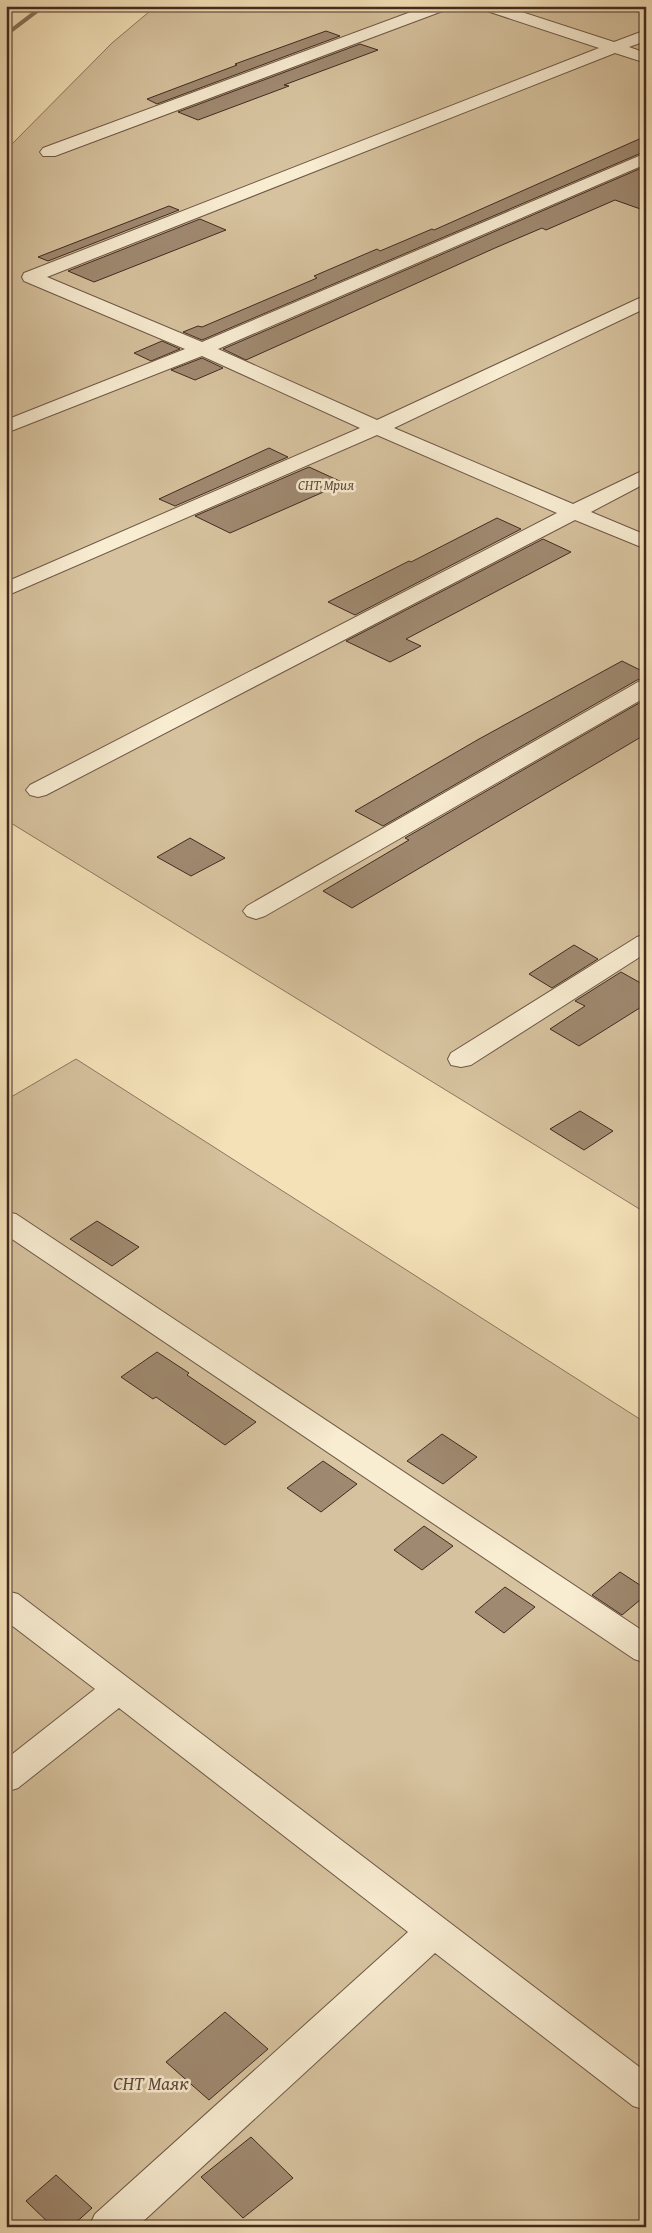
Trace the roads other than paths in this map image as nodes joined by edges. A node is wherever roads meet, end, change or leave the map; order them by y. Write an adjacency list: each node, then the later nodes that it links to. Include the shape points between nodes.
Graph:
1 (442, 6): 6 (street)
2 (487, 6): 4 (street)
3 (646, 35): 4 (street)
4 (616, 48): 5 (street); 9 (street, via 31,277)
5 (646, 58)
6 (49, 152)
7 (646, 158): 9 (street)
8 (646, 301): 11 (street)
9 (202, 349): 10 (street); 11 (street)
10 (6, 427)
11 (377, 428): 13 (street); 15 (street)
12 (646, 475): 13 (street)
13 (575, 512): 14 (street); 17 (street)
14 (646, 543)
15 (6, 590)
16 (646, 687): 18 (street)
17 (38, 790)
18 (256, 910)
19 (646, 942): 20 (street)
20 (461, 1059)
21 (6, 1221): 23 (street)
22 (6, 1603): 24 (street)
23 (646, 1650)
24 (119, 1690): 25 (street); 26 (street)
25 (6, 1778)
26 (434, 1931): 27 (street); 28 (street)
27 (646, 2094)
28 (109, 2227)

